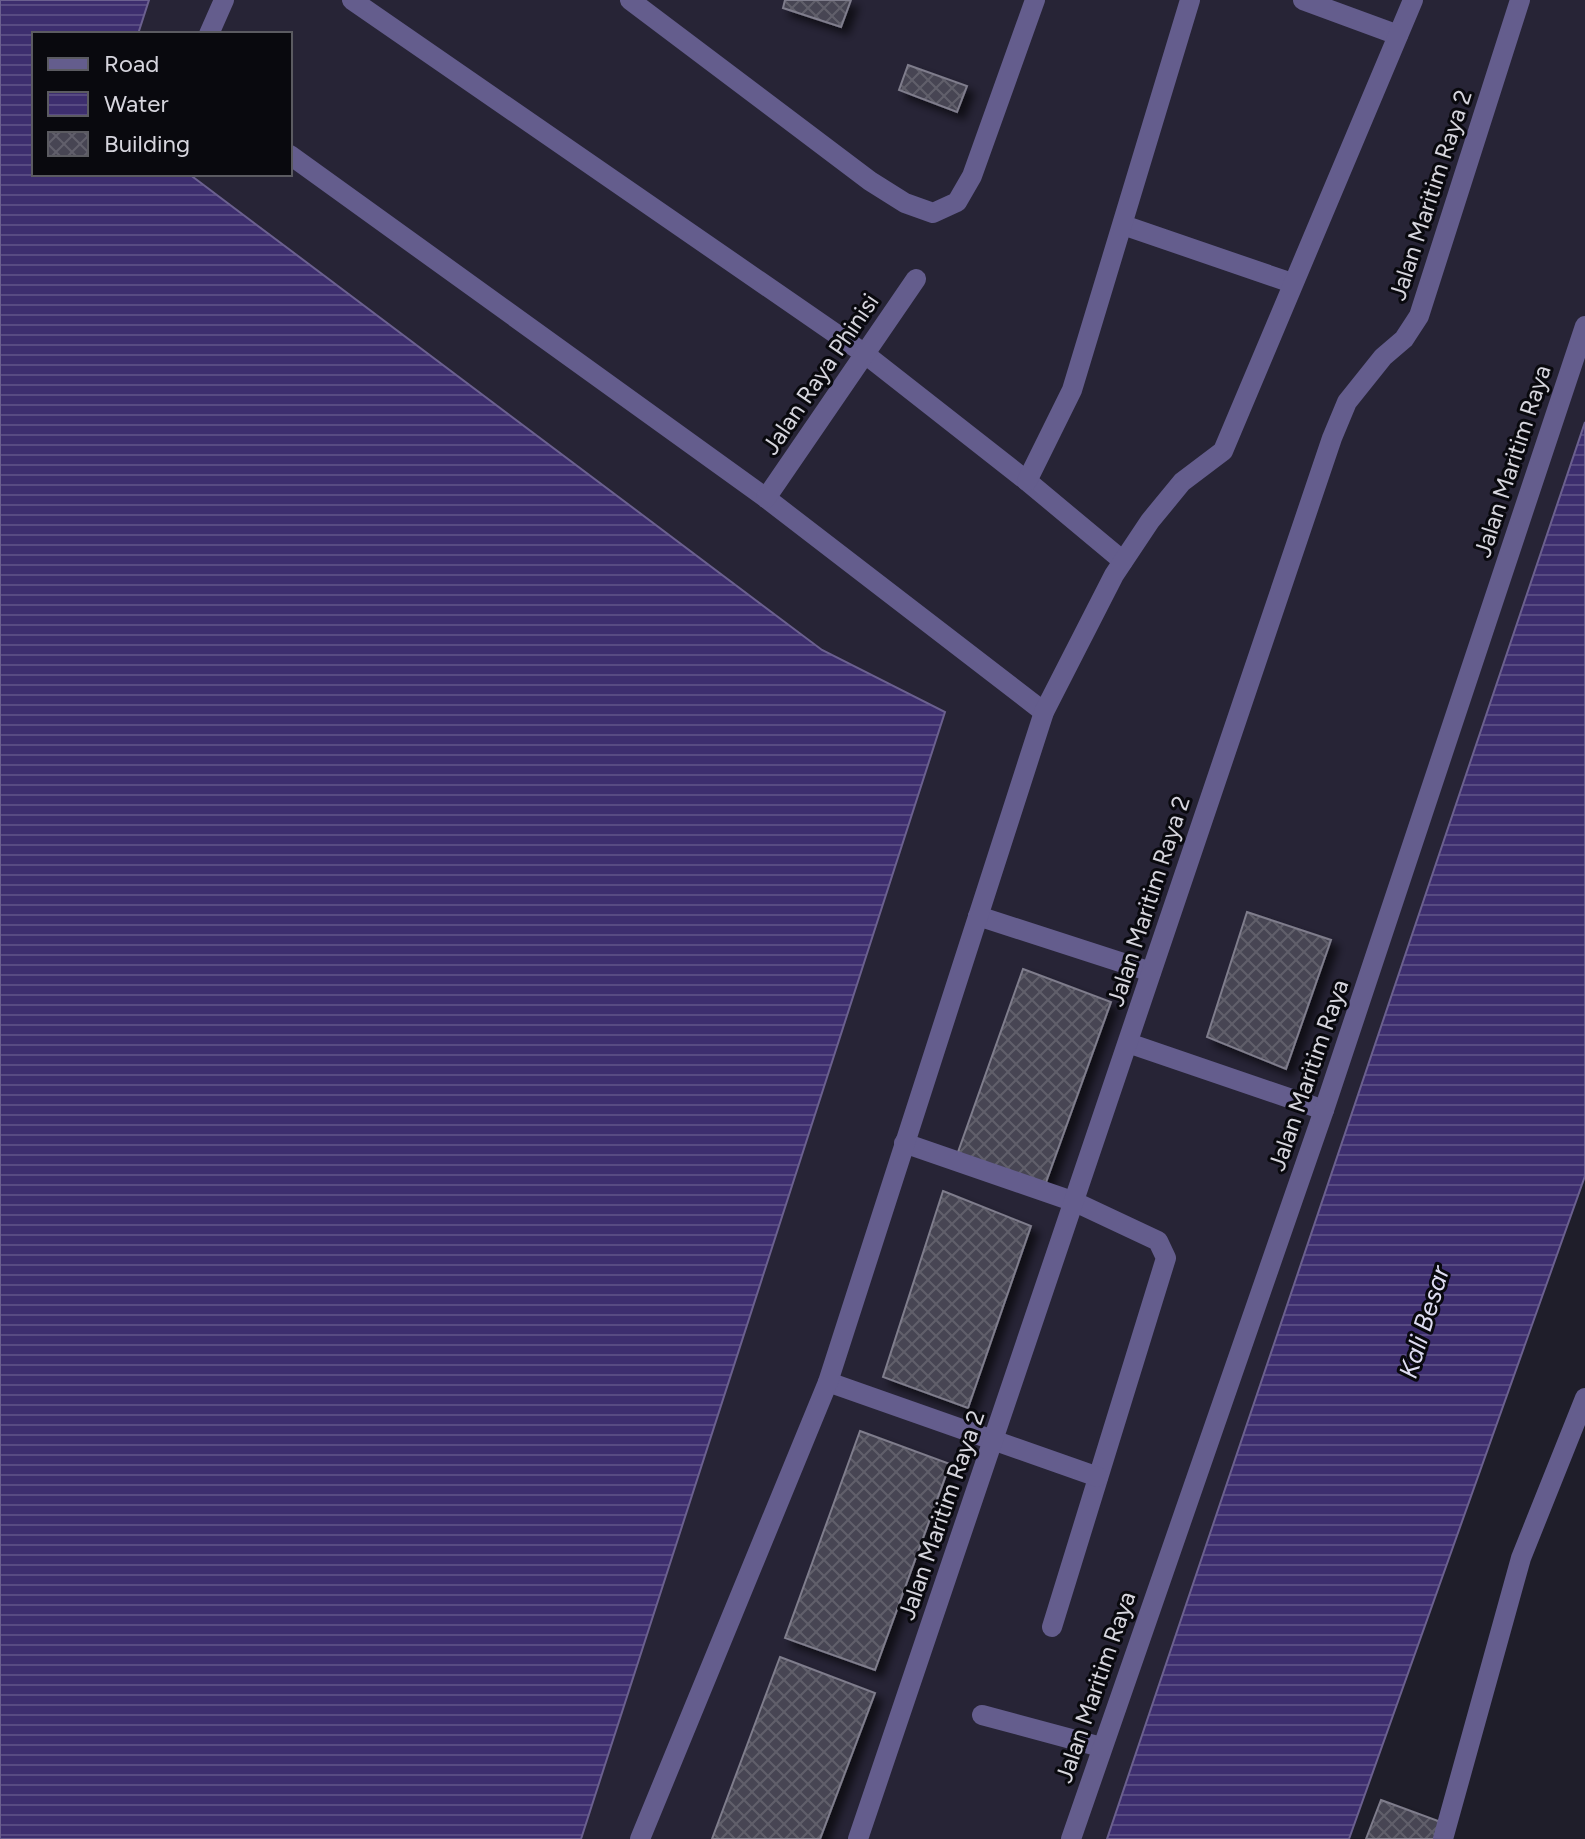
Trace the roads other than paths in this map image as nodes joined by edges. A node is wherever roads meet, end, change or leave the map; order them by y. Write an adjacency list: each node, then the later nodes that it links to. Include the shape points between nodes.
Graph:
1 (224, 0): 9 (lane)
2 (352, 0): 16 (lane)
3 (630, 0): 4 (lane, via 870,181 933,213 957,202 972,176)
4 (1035, 0)
5 (1190, 0): 12 (lane)
6 (1303, 0): 10 (lane)
7 (1413, 0): 10 (lane)
8 (1520, 0): 22 (lane, Jalan Maritim Raya 2, via 1419,316 1347,402 1332,438)
9 (210, 32)
10 (1398, 35): 14 (lane)
11 (292, 156): 18 (lane)
12 (1123, 225): 14 (lane); 17 (lane, via 1072,390)
13 (916, 279): 16 (lane, Jalan Raya Phinisi)
14 (1292, 283): 19 (lane, via 1223,451 1182,482)
15 (1585, 326): 24 (lane, Jalan Maritim Raya)
16 (865, 354): 17 (lane); 18 (lane, Jalan Raya Phinisi)
17 (1027, 481): 19 (lane)
18 (766, 498): 20 (lane)
19 (1123, 561): 20 (lane)
20 (1044, 712): 21 (lane)
21 (978, 916): 22 (lane); 25 (lane)
22 (1151, 972): 23 (lane, Jalan Maritim Raya 2)
23 (1128, 1043): 24 (lane); 26 (lane, Jalan Maritim Raya 2)
24 (1324, 1110): 33 (lane, Jalan Maritim Raya)
25 (904, 1143): 26 (lane); 27 (lane)
26 (1075, 1202): 29 (lane, Jalan Maritim Raya 2); 30 (lane, via 1158,1241 1166,1258)
27 (828, 1382): 29 (lane); 34 (lane)
28 (1585, 1398): 37 (lane, via 1521,1558)
29 (994, 1439): 30 (lane); 35 (lane, Jalan Maritim Raya 2)
30 (1098, 1477): 31 (lane)
31 (1052, 1627)
32 (982, 1715): 33 (lane)
33 (1101, 1747): 36 (lane, Jalan Maritim Raya)
34 (640, 1839)
35 (858, 1839)
36 (1071, 1839)
37 (1443, 1839)

